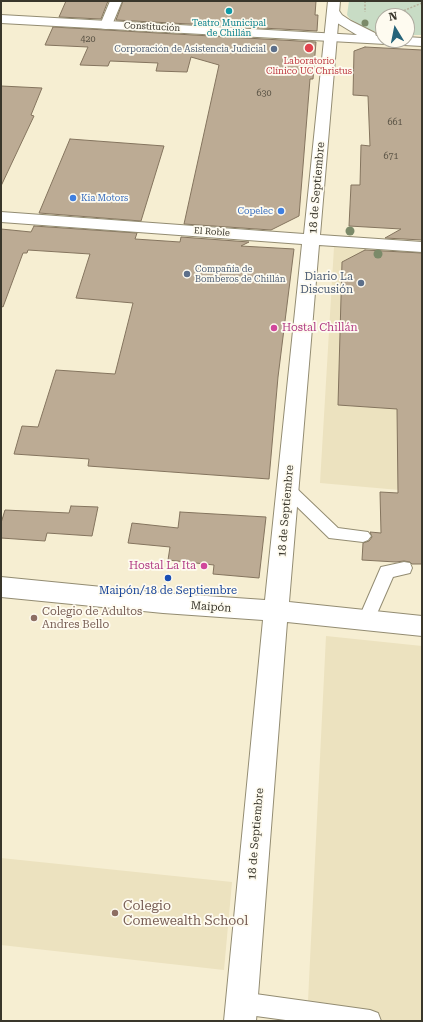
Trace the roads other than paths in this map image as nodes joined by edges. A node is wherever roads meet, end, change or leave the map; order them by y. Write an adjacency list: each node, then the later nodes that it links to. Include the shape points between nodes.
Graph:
1 (116, 1): 4 (street)
2 (333, 6): 5 (street, 18 de Septiembre); 6 (street, via 338,18)
3 (1, 19): 4 (street, Constitución)
4 (106, 25): 5 (street, Constitución)
5 (331, 37): 7 (street, Constitución); 9 (street, 18 de Septiembre)
6 (375, 38)
7 (375, 39)
8 (1, 217): 9 (street, El Roble)
9 (312, 239): 10 (street, El Roble); 11 (street, 18 de Septiembre)
10 (422, 247)
11 (288, 489): 12 (lane, via 334,534); 15 (street, 18 de Septiembre)
12 (363, 536)
13 (404, 568): 16 (lane, via 388,572)
14 (1, 587): 15 (street, Maipón)
15 (276, 611): 16 (street, Maipón); 18 (street, 18 de Septiembre)
16 (366, 620): 17 (street, Maipón)
17 (422, 626)
18 (240, 1012): 19 (lane)
19 (370, 1021)

